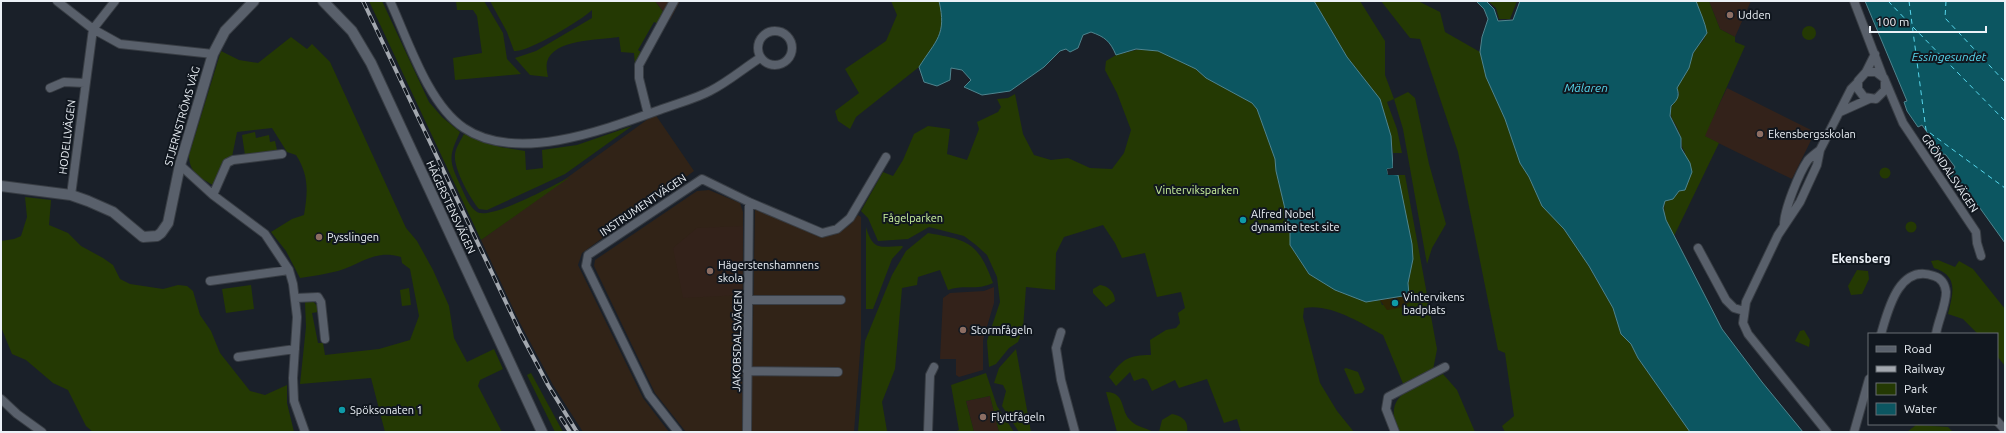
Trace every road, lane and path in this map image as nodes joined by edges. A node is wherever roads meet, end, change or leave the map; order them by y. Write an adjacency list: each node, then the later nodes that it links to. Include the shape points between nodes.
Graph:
1 (57, 1): 9 (street)
2 (116, 1): 9 (street)
3 (254, 1): 8 (street, STJERNSTRÖMS VÄG)
4 (322, 1): 53 (street, HÄGERSTENSVÄGEN, via 352,31 371,63)
5 (390, 1): 21 (street, via 428,87 444,109 464,128 482,137 538,144 560,141)
6 (674, 1): 21 (street, via 639,65 639,78)
7 (1854, 1): 11 (street, GRÖNDALSVÄGEN)
8 (248, 4): 10 (street, STJERNSTRÖMS VÄG, via 225,31)
9 (93, 29): 10 (street, via 120,44); 15 (street, HODELLVÄGEN)
10 (213, 54): 24 (street, STJERNSTRÖMS VÄG)
11 (1875, 54): 13 (street); 14 (street, GRÖNDALSVÄGEN)
12 (760, 58): 12 (street, via 774,65 784,62 792,48 785,33 773,30 763,35 757,48); 21 (street, via 712,90)
13 (1866, 72): 14 (street, via 1876,72); 16 (street)
14 (1884, 80): 18 (street, via 1885,90); 19 (street, GRÖNDALSVÄGEN)
15 (85, 83): 17 (street, via 64,82); 26 (street, HODELLVÄGEN)
16 (1857, 83): 18 (street, via 1860,94); 20 (street, via 1851,88)
17 (50, 88)
18 (1872, 99): 19 (street); 20 (street)
19 (1895, 104): 30 (street, GRÖNDALSVÄGEN, via 1903,123 1976,232)
20 (1840, 112): 36 (street, via 1820,150 1808,161 1797,182 1784,214 1784,225)
21 (648, 114)
22 (282, 154): 27 (street, via 233,160 228,163)
23 (886, 157): 28 (street, INSTRUMENTVÄGEN, via 850,218 837,229 822,233)
24 (180, 166): 26 (street, STJERNSTRÖMS VÄG, via 168,223 157,236 143,237 112,212); 27 (street)
25 (1, 186): 26 (street)
26 (71, 195)
27 (213, 195): 31 (street, via 265,234)
28 (749, 202): 34 (street, JAKOBSDALSVÄGEN); 54 (street, INSTRUMENTVÄGEN, via 702,179 588,255 586,266 649,395)
29 (1698, 248): 36 (street, via 1726,300 1734,308)
30 (1980, 256)
31 (289, 270): 32 (street); 33 (street)
32 (210, 281)
33 (296, 298): 40 (street, via 318,298); 41 (street)
34 (748, 300): 35 (street); 45 (street, JAKOBSDALSVÄGEN)
35 (841, 300)
36 (1744, 310): 59 (street, via 1743,323 1748,334)
37 (1060, 332): 57 (street, via 1056,348 1061,380)
38 (1881, 333): 39 (street, via 1899,286 1910,277 1928,274 1941,279 1946,293)
39 (1936, 333)
40 (325, 339)
41 (295, 350): 42 (street); 52 (street, via 294,402)
42 (238, 357)
43 (934, 368): 56 (street, via 930,375)
44 (1445, 368): 58 (street, via 1388,397 1386,409)
45 (747, 372): 46 (street); 55 (street, JAKOBSDALSVÄGEN)
46 (838, 372)
47 (1868, 383): 60 (street)
48 (1, 399): 51 (street, via 16,414)
49 (1998, 422): 50 (street)
50 (2005, 430)
51 (42, 432)
52 (305, 432)
53 (542, 432)
54 (678, 432)
55 (747, 432)
56 (928, 432)
57 (1075, 432)
58 (1395, 432)
59 (1827, 432)
60 (1854, 432)

